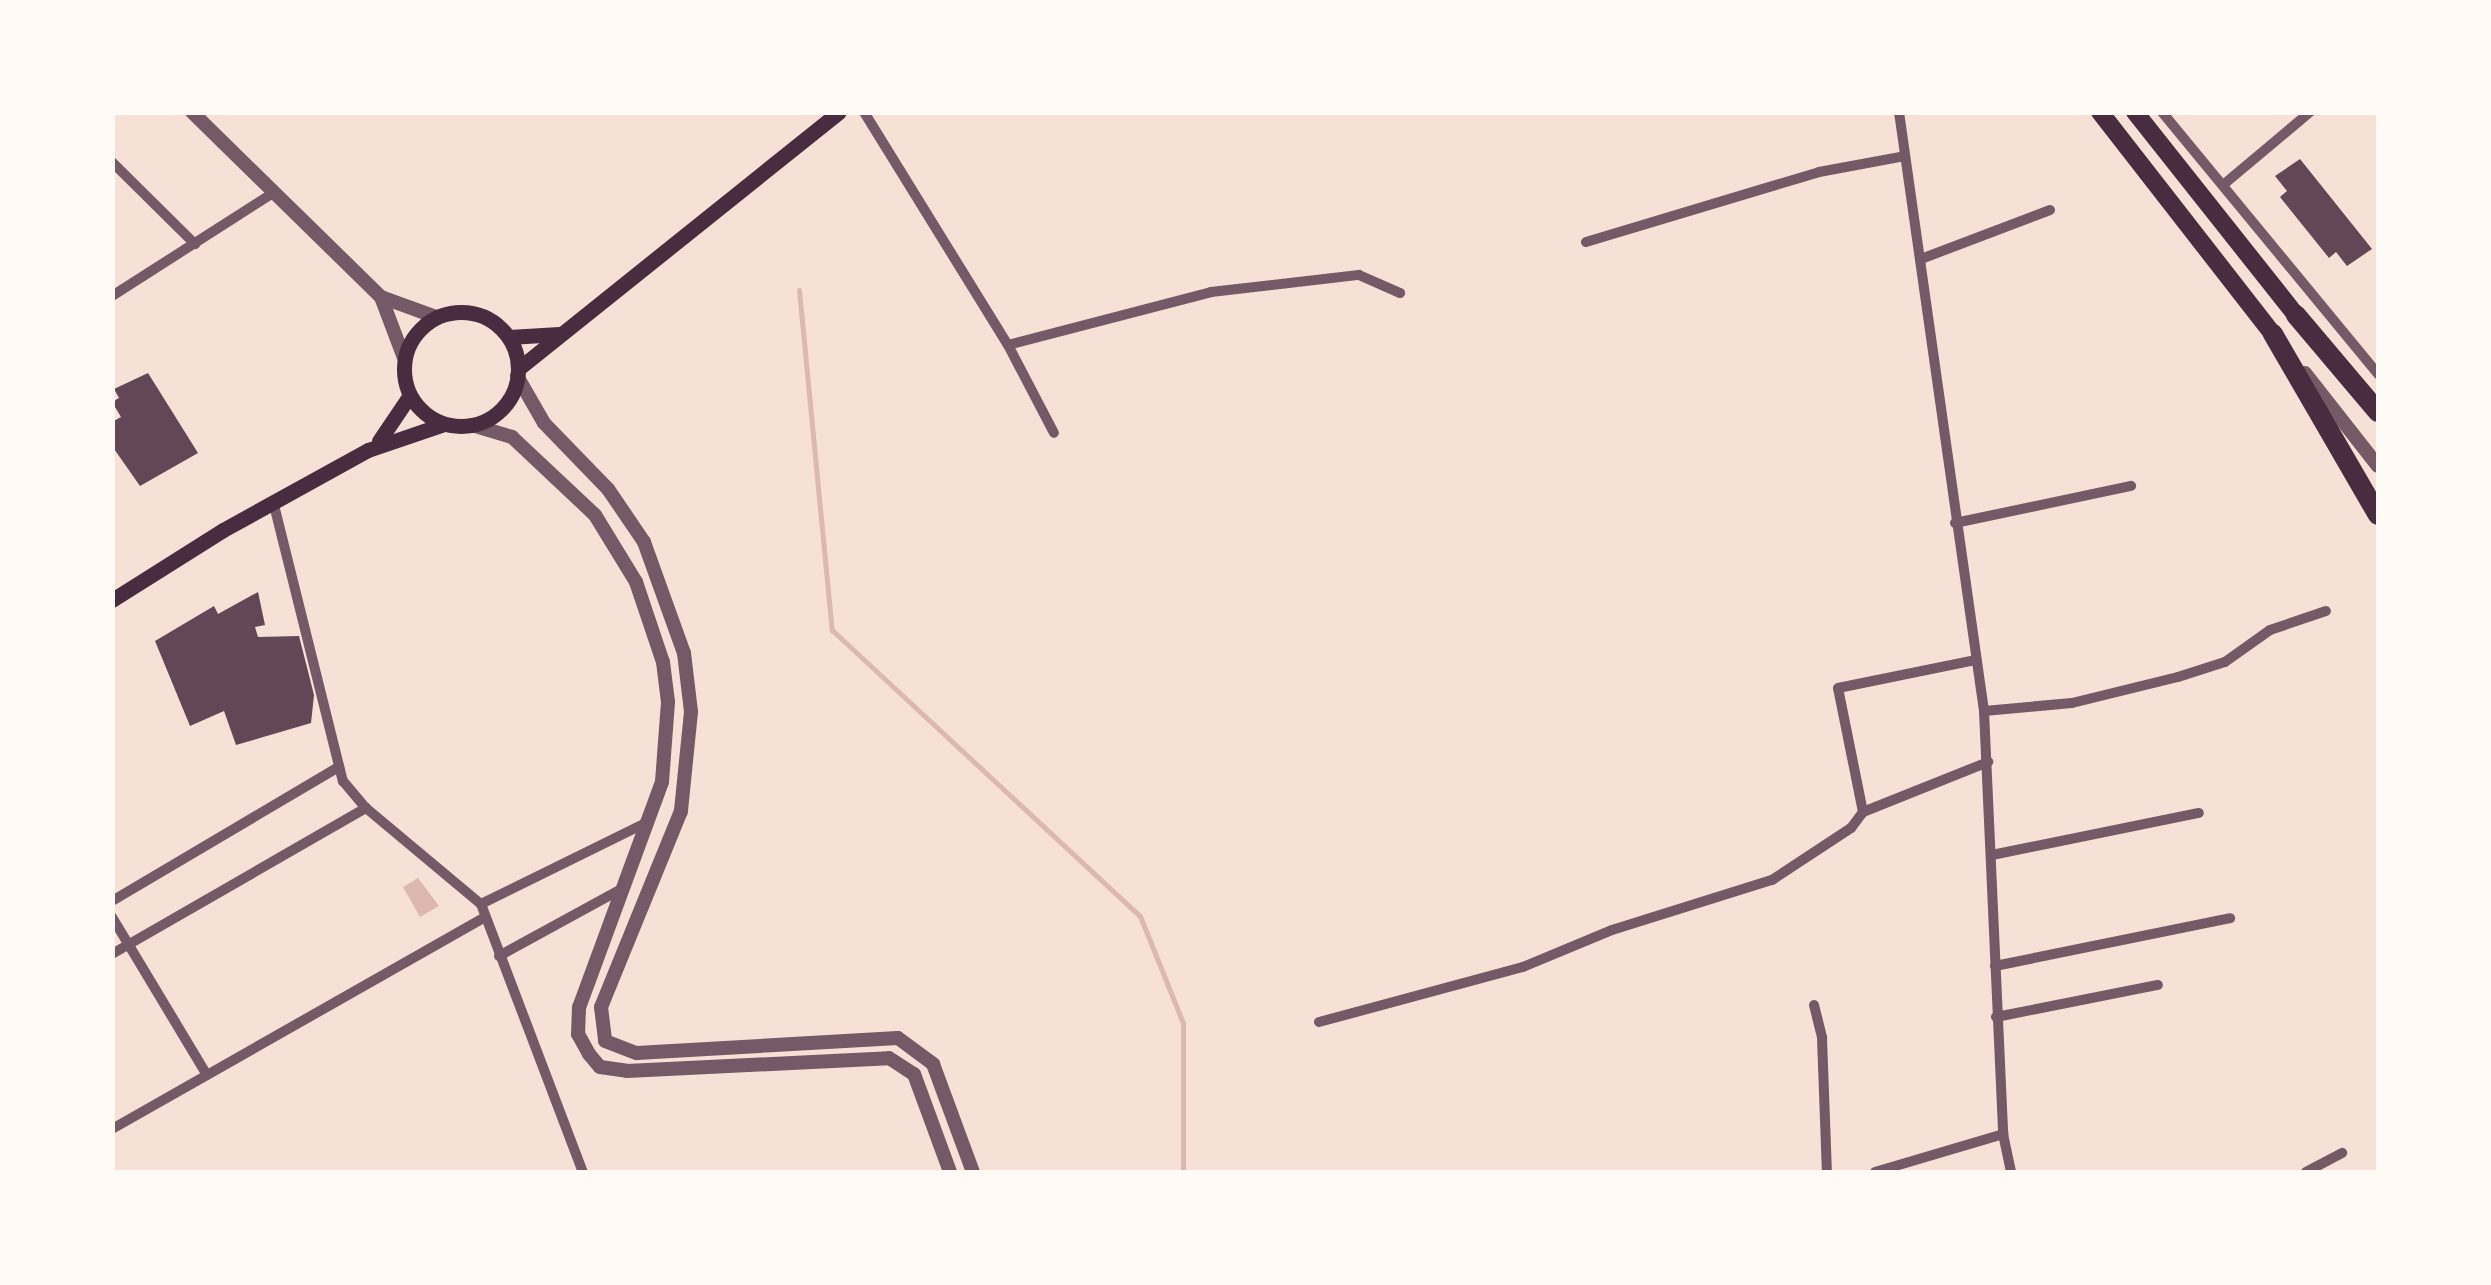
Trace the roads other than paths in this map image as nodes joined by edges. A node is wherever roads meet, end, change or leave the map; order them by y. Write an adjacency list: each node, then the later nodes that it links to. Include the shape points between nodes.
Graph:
1 (192, 112): 12 (street)
2 (839, 112): 22 (main road)
3 (864, 112): 25 (street)
4 (1899, 112): 9 (street)
5 (2100, 112): 23 (main road)
6 (2135, 112): 20 (main road)
7 (2162, 112): 11 (street)
8 (2310, 112): 11 (street)
9 (1905, 156): 14 (street, via 1818,172); 16 (street)
10 (112, 162): 15 (street)
11 (2223, 185): 28 (street)
12 (274, 193): 15 (street); 19 (street)
13 (2050, 210): 16 (street)
14 (1586, 242)
15 (194, 244): 18 (street)
16 (1921, 259): 40 (street)
17 (1400, 293): 25 (street, via 1359,275 1210,292)
18 (112, 296)
19 (381, 297): 21 (street); 26 (street)
20 (2296, 315): 30 (highway); 32 (street)
21 (436, 316): 24 (main road, via 476,313); 26 (main road, via 415,334)
22 (568, 332): 24 (main road); 27 (main road)
23 (2273, 334): 36 (street); 39 (highway)
24 (508, 337): 27 (main road)
25 (1008, 345): 34 (street)
26 (404, 358): 29 (main road)
27 (518, 373): 33 (main road, via 506,403); 73 (street, via 544,423 608,489 644,542 684,654 691,712 681,810 600,1007 605,1042 638,1052 898,1038 933,1064)
28 (2378, 374)
29 (410, 395): 31 (main road); 35 (main road, via 394,426)
30 (2378, 412)
31 (444, 424): 33 (main road); 35 (main road)
32 (2378, 424)
33 (472, 425): 50 (street, via 512,437 549,467 595,515 636,582 668,702)
34 (1054, 433)
35 (368, 450): 38 (main road)
36 (2378, 466)
37 (2131, 486): 40 (street)
38 (273, 501): 41 (main road); 46 (street)
39 (2378, 515)
40 (1955, 524): 43 (street)
41 (112, 600)
42 (2326, 611): 44 (street, via 2270,630 2225,662 2178,678 2072,703)
43 (1976, 660): 44 (street); 48 (street, via 1838,688)
44 (1984, 711): 45 (street)
45 (1988, 762): 48 (street); 51 (street)
46 (340, 767): 47 (street); 53 (street)
47 (366, 808): 54 (street); 58 (street)
48 (1863, 812): 65 (street, via 1851,828 1772,880 1612,930 1523,967)
49 (2199, 813): 51 (street)
50 (654, 819): 52 (street); 54 (street)
51 (1992, 855): 61 (street)
52 (628, 886): 60 (street); 72 (street, via 580,1007 578,1034 600,1067 627,1072 889,1058 914,1074)
53 (112, 900)
54 (481, 904): 56 (street)
55 (112, 917): 58 (street)
56 (485, 918): 60 (street); 66 (street)
57 (2230, 918): 61 (street)
58 (129, 944): 59 (street); 66 (street)
59 (112, 954)
60 (499, 956): 71 (street)
61 (1995, 966): 64 (street)
62 (2158, 985): 64 (street)
63 (1814, 1004): 74 (street, via 1822,1038)
64 (1996, 1016): 68 (street)
65 (1319, 1022)
66 (206, 1075): 67 (street)
67 (112, 1129)
68 (2003, 1134): 75 (street); 76 (street)
69 (2342, 1152): 70 (street)
70 (2314, 1171)
71 (583, 1172)
72 (950, 1172)
73 (973, 1172)
74 (1826, 1172)
75 (1875, 1172)
76 (2011, 1172)

